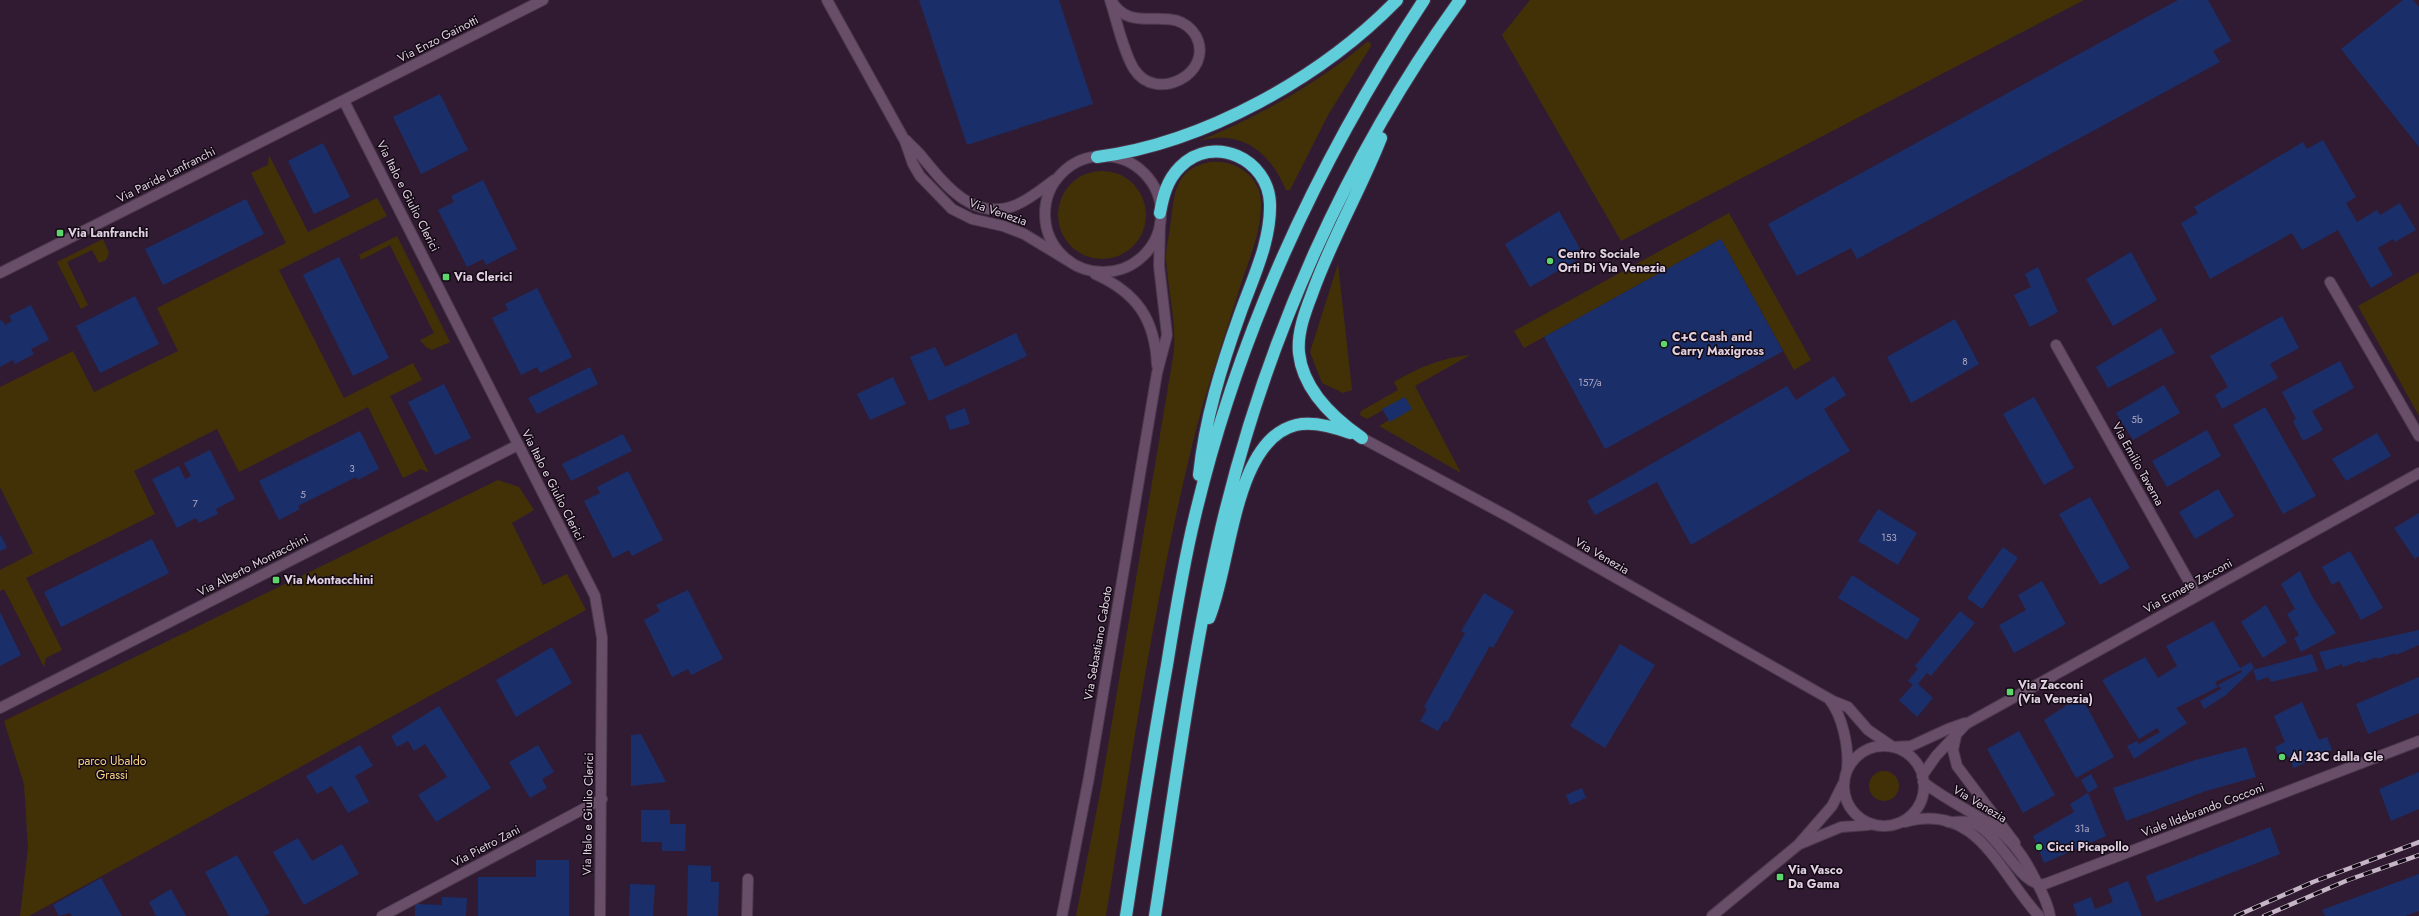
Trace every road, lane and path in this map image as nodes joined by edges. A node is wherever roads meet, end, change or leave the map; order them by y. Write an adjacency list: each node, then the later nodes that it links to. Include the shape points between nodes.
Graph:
1 (543, 0): 8 (street, Via Enzo Gainotti)
2 (827, 0): 9 (street, Via Venezia)
3 (1110, 0): 3 (street, via 1134,70 1142,78 1163,85 1184,78 1192,70 1199,49 1197,38 1182,19 1159,14 1142,18 1131,17 1121,12)
4 (1397, 0): 10 (highway, via 1324,61 1245,108 1174,139 1136,150)
5 (1424, 0): 22 (highway, via 1352,116 1314,187 1276,267 1231,388)
6 (1460, 0): 7 (highway)
7 (1395, 100): 19 (highway, via 1377,147 1317,280 1306,309 1299,344 1304,373 1314,391 1336,418); 24 (highway, via 1361,160 1322,239 1271,361 1223,522)
8 (344, 101): 14 (street, Via Paride Lanfranchi); 20 (street, Via Italo e Giulio Clerici)
9 (901, 135): 11 (street, Via Venezia, via 955,194 969,203 984,208 1002,209 1016,205); 13 (street, Via Venezia, via 916,170 952,208 972,219 1024,234)
10 (1097, 157): 11 (street, Via Venezia, via 1079,162); 12 (street, Via Venezia, via 1125,161 1141,171 1157,195)
11 (1063, 172): 13 (street, Via Venezia, via 1056,179 1048,196 1046,225 1055,247)
12 (1160, 218): 13 (street, Via Venezia, via 1149,249 1127,267 1099,272); 17 (street, Via Sebastiano Caboto, via 1159,266 1167,335); 22 (highway, via 1164,192 1180,166 1196,156 1217,152 1238,155 1257,169 1263,178 1270,202 1267,232 1208,417)
13 (1076, 266): 17 (street, Via Sebastiano Caboto, via 1116,285 1131,296 1142,309 1151,330)
14 (0, 273)
15 (2330, 282): 18 (street)
16 (2056, 345): 23 (street, Via Emilio Taverna)
17 (1157, 373): 44 (street, Via Sebastiano Caboto, via 1088,783)
18 (2419, 436)
19 (1362, 438): 24 (highway, via 1330,427 1297,425 1280,432 1260,451 1251,466 1243,490 1218,594); 25 (street, Via Venezia, via 1509,517)
20 (518, 445): 26 (street, Via Alberto Montacchini); 33 (street, Via Italo e Giulio Clerici, via 595,596 602,633)
21 (2419, 473): 23 (street, Via Ermete Zacconi)
22 (1194, 516): 45 (highway, via 1178,595)
23 (2197, 596): 27 (street, Via Ermete Zacconi)
24 (1197, 657): 46 (highway)
25 (1828, 698): 30 (street, Via Venezia, via 1848,706 1868,730); 31 (street, via 1835,708 1845,737 1848,750)
26 (0, 708)
27 (1969, 722): 28 (street, Via Ermete Zacconi); 30 (street, Via Ermete Zacconi, via 1944,730 1910,746)
28 (1956, 735): 32 (street, Via Ermete Zacconi, via 1936,756); 38 (street, via 1953,750 1957,766)
29 (2419, 741): 40 (street, Viale Ildebrando Cocconi, via 2051,882)
30 (1893, 747): 31 (street, via 1868,749 1860,754); 32 (street, Via Venezia, via 1914,760)
31 (1846, 773): 36 (street, via 1845,797 1854,814 1866,822); 37 (street, via 1832,806)
32 (1923, 779): 35 (street, via 1922,799 1908,818); 38 (street, Via Venezia, via 1945,798 1996,826)
33 (602, 800): 41 (street, Via Pietro Zani); 42 (street, Via Italo e Giulio Clerici)
34 (1948, 822): 35 (street, via 1923,819); 40 (street, via 1970,822 1980,828 2005,850 2023,876); 48 (street, via 1964,828 1982,841)
35 (1899, 824): 36 (street)
36 (1880, 826): 37 (street, via 1845,826)
37 (1798, 845): 47 (street)
38 (2020, 852): 40 (street, Via Venezia)
39 (748, 879): 43 (street)
40 (2038, 884): 49 (street, Via Venezia)
41 (382, 916)
42 (600, 916)
43 (747, 916)
44 (1062, 916)
45 (1126, 916)
46 (1155, 916)
47 (1712, 916)
48 (2039, 916)
49 (2050, 916)

